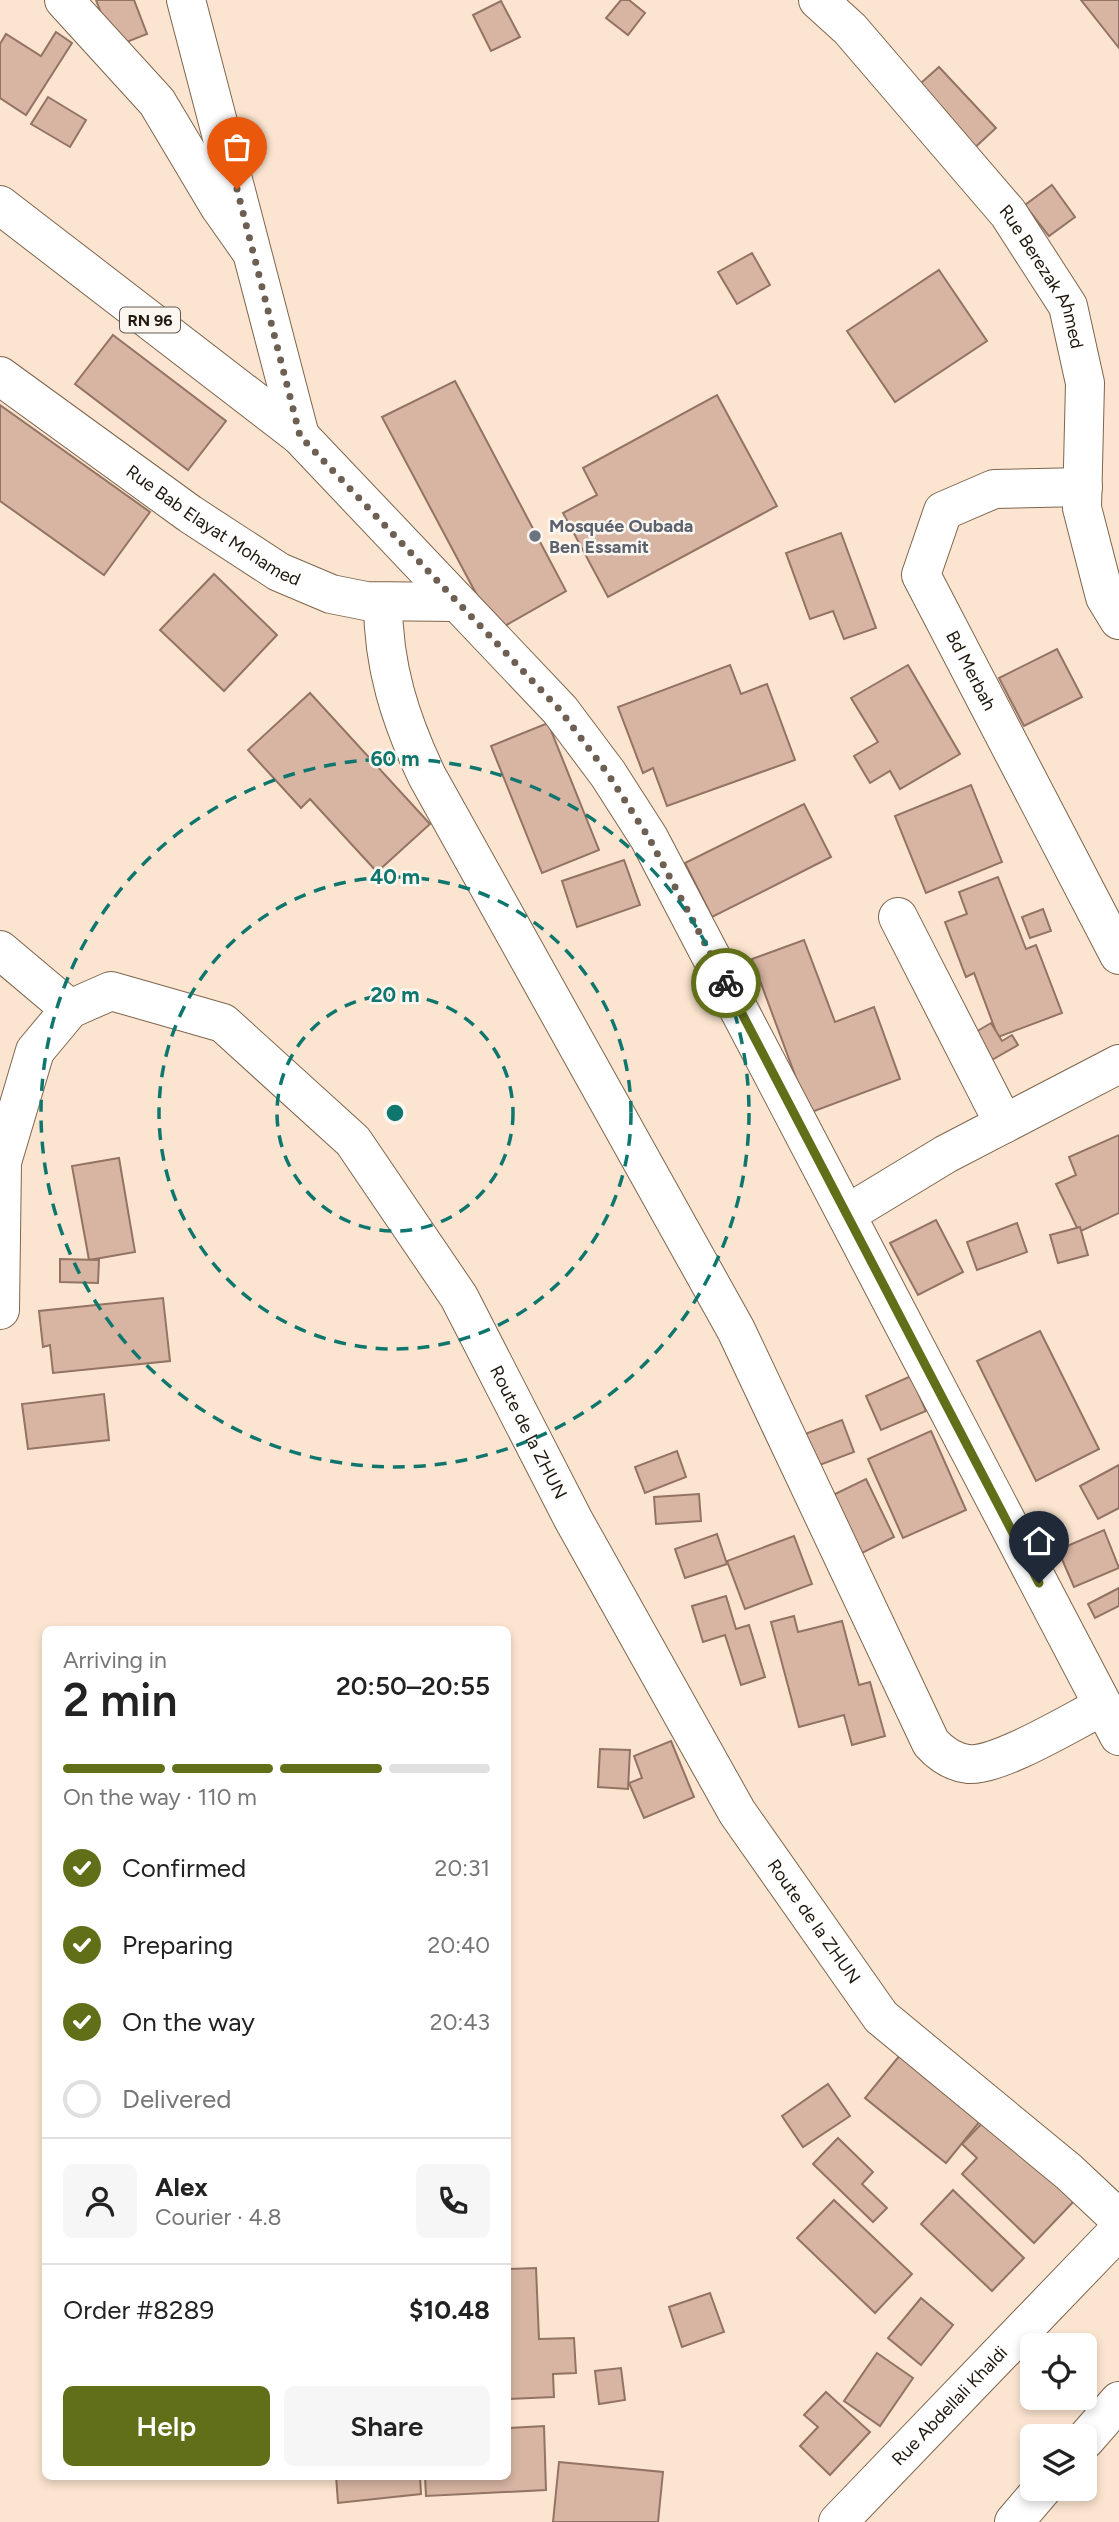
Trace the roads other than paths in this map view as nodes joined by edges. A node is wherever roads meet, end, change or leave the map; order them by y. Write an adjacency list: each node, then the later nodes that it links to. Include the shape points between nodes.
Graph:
1 (64, 0): 5 (street, via 157,102 219,206)
2 (186, 0): 5 (street)
3 (818, 0): 8 (street, Rue Berezak Ahmed, via 850,29 1009,213 1068,306 1085,383)
4 (0, 205): 7 (street, RN 96)
5 (255, 256): 7 (street)
6 (0, 376): 9 (street, Rue Bab Elayat Mohamed, via 190,514 279,572 331,593)
7 (300, 436): 10 (street, RN 96)
8 (1083, 487): 11 (street, Rue Berezak Ahmed, via 1082,508 1105,597); 14 (street, Bd Merbah, via 994,489 943,511 921,575)
9 (383, 602): 10 (street, Rue Bab Elayat Mohamed); 20 (street, via 393,695 427,776 736,1330 931,1742 954,1761 984,1763)
10 (455, 602): 18 (street, RN 96, via 560,710 622,795)
11 (1119, 620)
12 (898, 917): 17 (street)
13 (0, 950): 15 (street)
14 (1119, 955)
15 (70, 1009): 19 (street, Route de la ZHUN, via 35,1051 2,1162); 21 (street, Route de la ZHUN, via 111,991 223,1023 352,1141 459,1297 573,1519 737,1812 881,2017)
16 (1119, 1064): 17 (street)
17 (1004, 1124): 18 (street)
18 (847, 1214): 20 (street, RN 96)
19 (0, 1310)
20 (1111, 1721)
21 (1119, 2219)
22 (1119, 2230): 26 (street, Rue Abdellali Khaldi)
23 (1119, 2401): 24 (street)
24 (1097, 2426)
25 (1032, 2501): 27 (street)
26 (838, 2522)
27 (1014, 2522)

